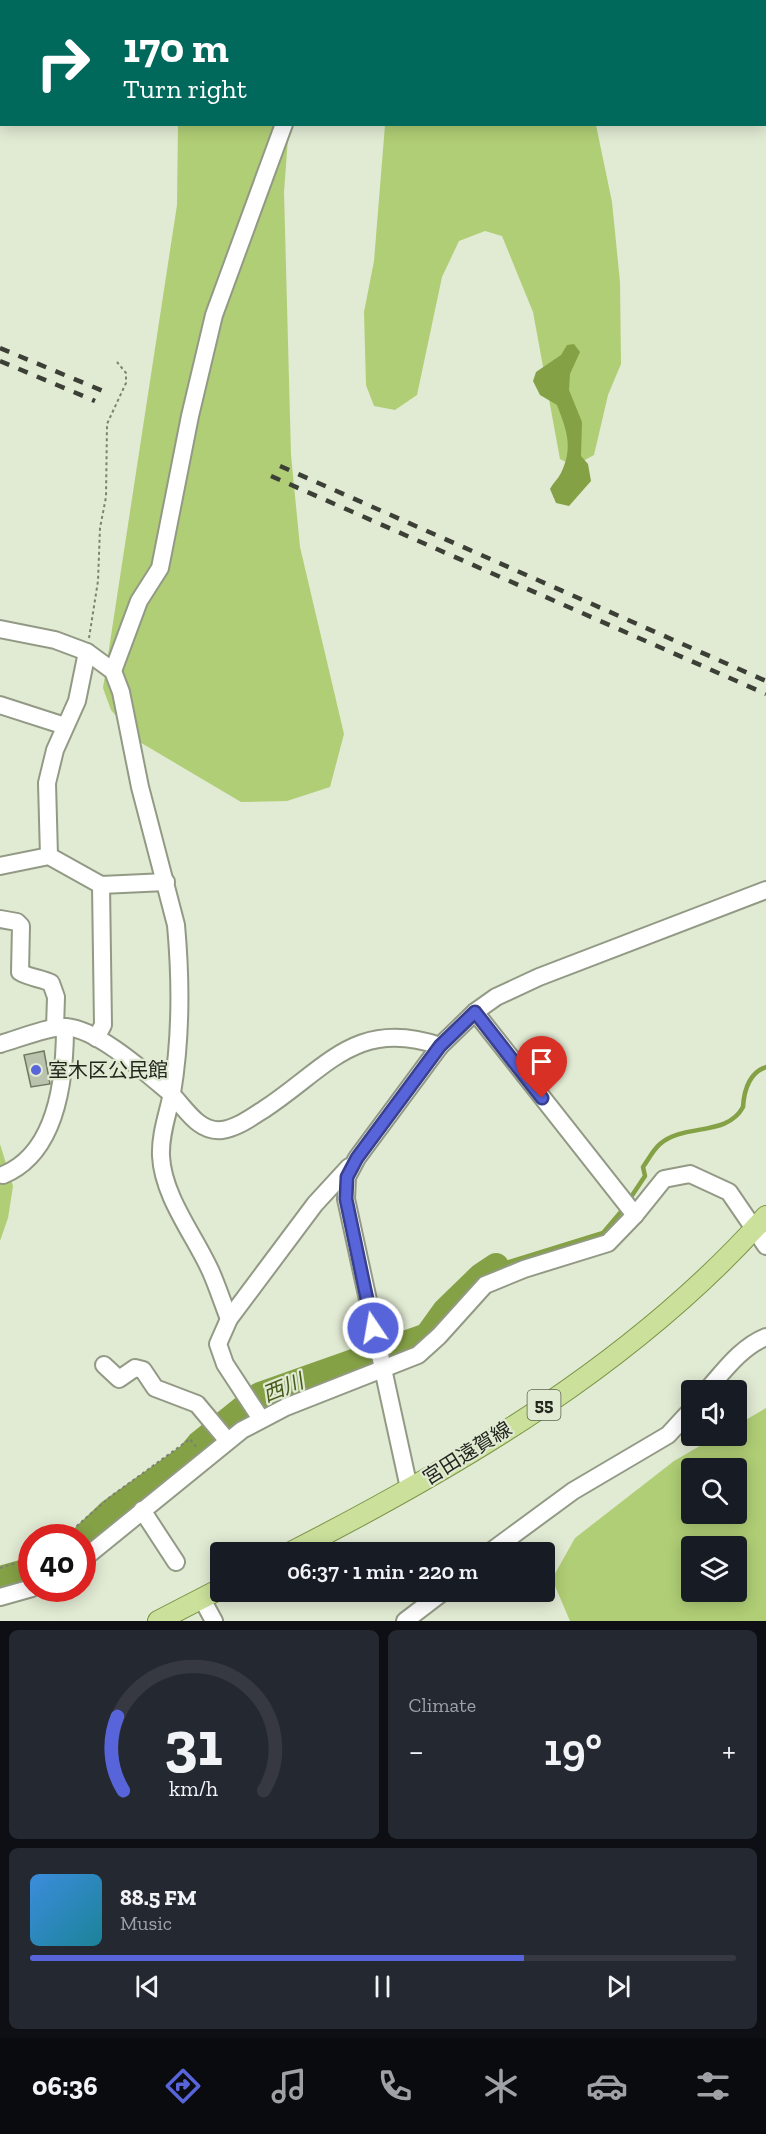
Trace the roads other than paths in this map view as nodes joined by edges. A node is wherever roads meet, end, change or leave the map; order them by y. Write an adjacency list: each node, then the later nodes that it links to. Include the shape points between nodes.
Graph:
1 (283, 126): 4 (street, via 214,315 160,568 139,601)
2 (0, 629): 3 (street, via 55,640)
3 (87, 652): 4 (street); 6 (street, via 77,701)
4 (113, 671): 9 (street)
5 (0, 705): 6 (street)
6 (65, 726): 7 (street, via 46,783)
7 (49, 856): 8 (street); 10 (street)
8 (0, 866)
9 (166, 882): 10 (street); 18 (street, via 178,949)
10 (101, 885): 15 (street, via 103,1024)
11 (766, 890): 13 (street, via 538,976)
12 (0, 919): 14 (street, via 21,926 20,972 51,983)
13 (475, 1012): 17 (street); 21 (street)
14 (60, 1027): 15 (street, via 84,1030); 16 (street); 20 (street, via 63,1078 44,1137 29,1160)
15 (96, 1038): 18 (street)
16 (0, 1044)
17 (440, 1046): 18 (street, via 401,1037 346,1048 240,1125 220,1131 196,1121); 19 (street)
18 (172, 1094): 24 (street, via 164,1121 161,1157 171,1195 211,1272)
19 (357, 1158): 24 (street, via 315,1204); 27 (street, via 347,1177 346,1199)
20 (3, 1175)
21 (635, 1215): 22 (street, via 664,1179 690,1174 729,1192); 27 (street, via 608,1243 485,1285 427,1349 393,1362)
22 (761, 1222): 23 (street); 32 (main road, 宮田遠賀線 / 55, via 705,1279 603,1365 554,1400)
23 (766, 1246)
24 (229, 1319): 29 (street, via 218,1344 225,1364)
25 (766, 1337): 28 (street, via 730,1362)
26 (104, 1365): 31 (street, via 119,1379 135,1368 143,1370 155,1388 197,1404)
27 (383, 1371): 29 (street); 32 (street)
28 (715, 1380)
29 (261, 1419): 31 (street)
30 (681, 1421): 35 (street, via 668,1435 573,1491)
31 (227, 1440): 33 (street)
32 (409, 1488): 34 (main road, 宮田遠賀線 / 55)
33 (142, 1510): 36 (street); 37 (street)
34 (309, 1542)
35 (504, 1542)
36 (96, 1548)
37 (176, 1562)
38 (18, 1592): 40 (street)
39 (210, 1595): 41 (main road)
40 (0, 1596)
41 (202, 1599): 43 (street); 44 (main road)
42 (430, 1602): 45 (street)
43 (209, 1620)
44 (158, 1621)
45 (405, 1621)

